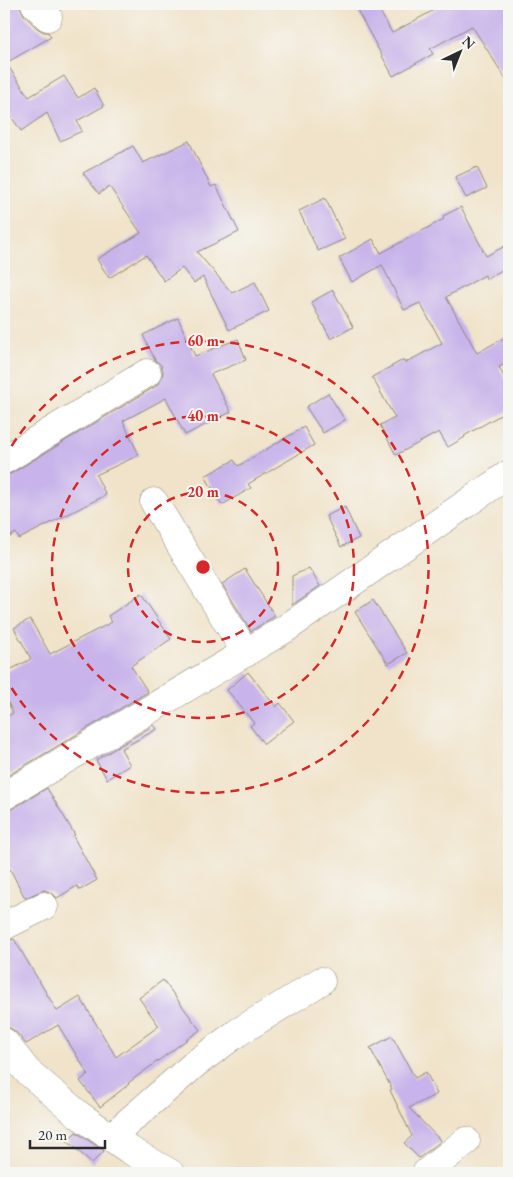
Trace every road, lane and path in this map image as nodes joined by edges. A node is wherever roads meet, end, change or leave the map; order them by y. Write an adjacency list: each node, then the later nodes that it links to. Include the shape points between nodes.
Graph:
1 (147, 374): 2 (street)
2 (4, 460)
3 (509, 474): 5 (street, via 285,630)
4 (154, 502): 5 (street)
5 (246, 652): 6 (street)
6 (4, 796)
7 (44, 906): 8 (street)
8 (4, 926)
9 (321, 981): 11 (street, via 237,1033 196,1063)
10 (4, 1042): 11 (street, via 27,1072 79,1115)
11 (112, 1137): 13 (street)
12 (466, 1141): 14 (street)
13 (170, 1173)
14 (426, 1173)

